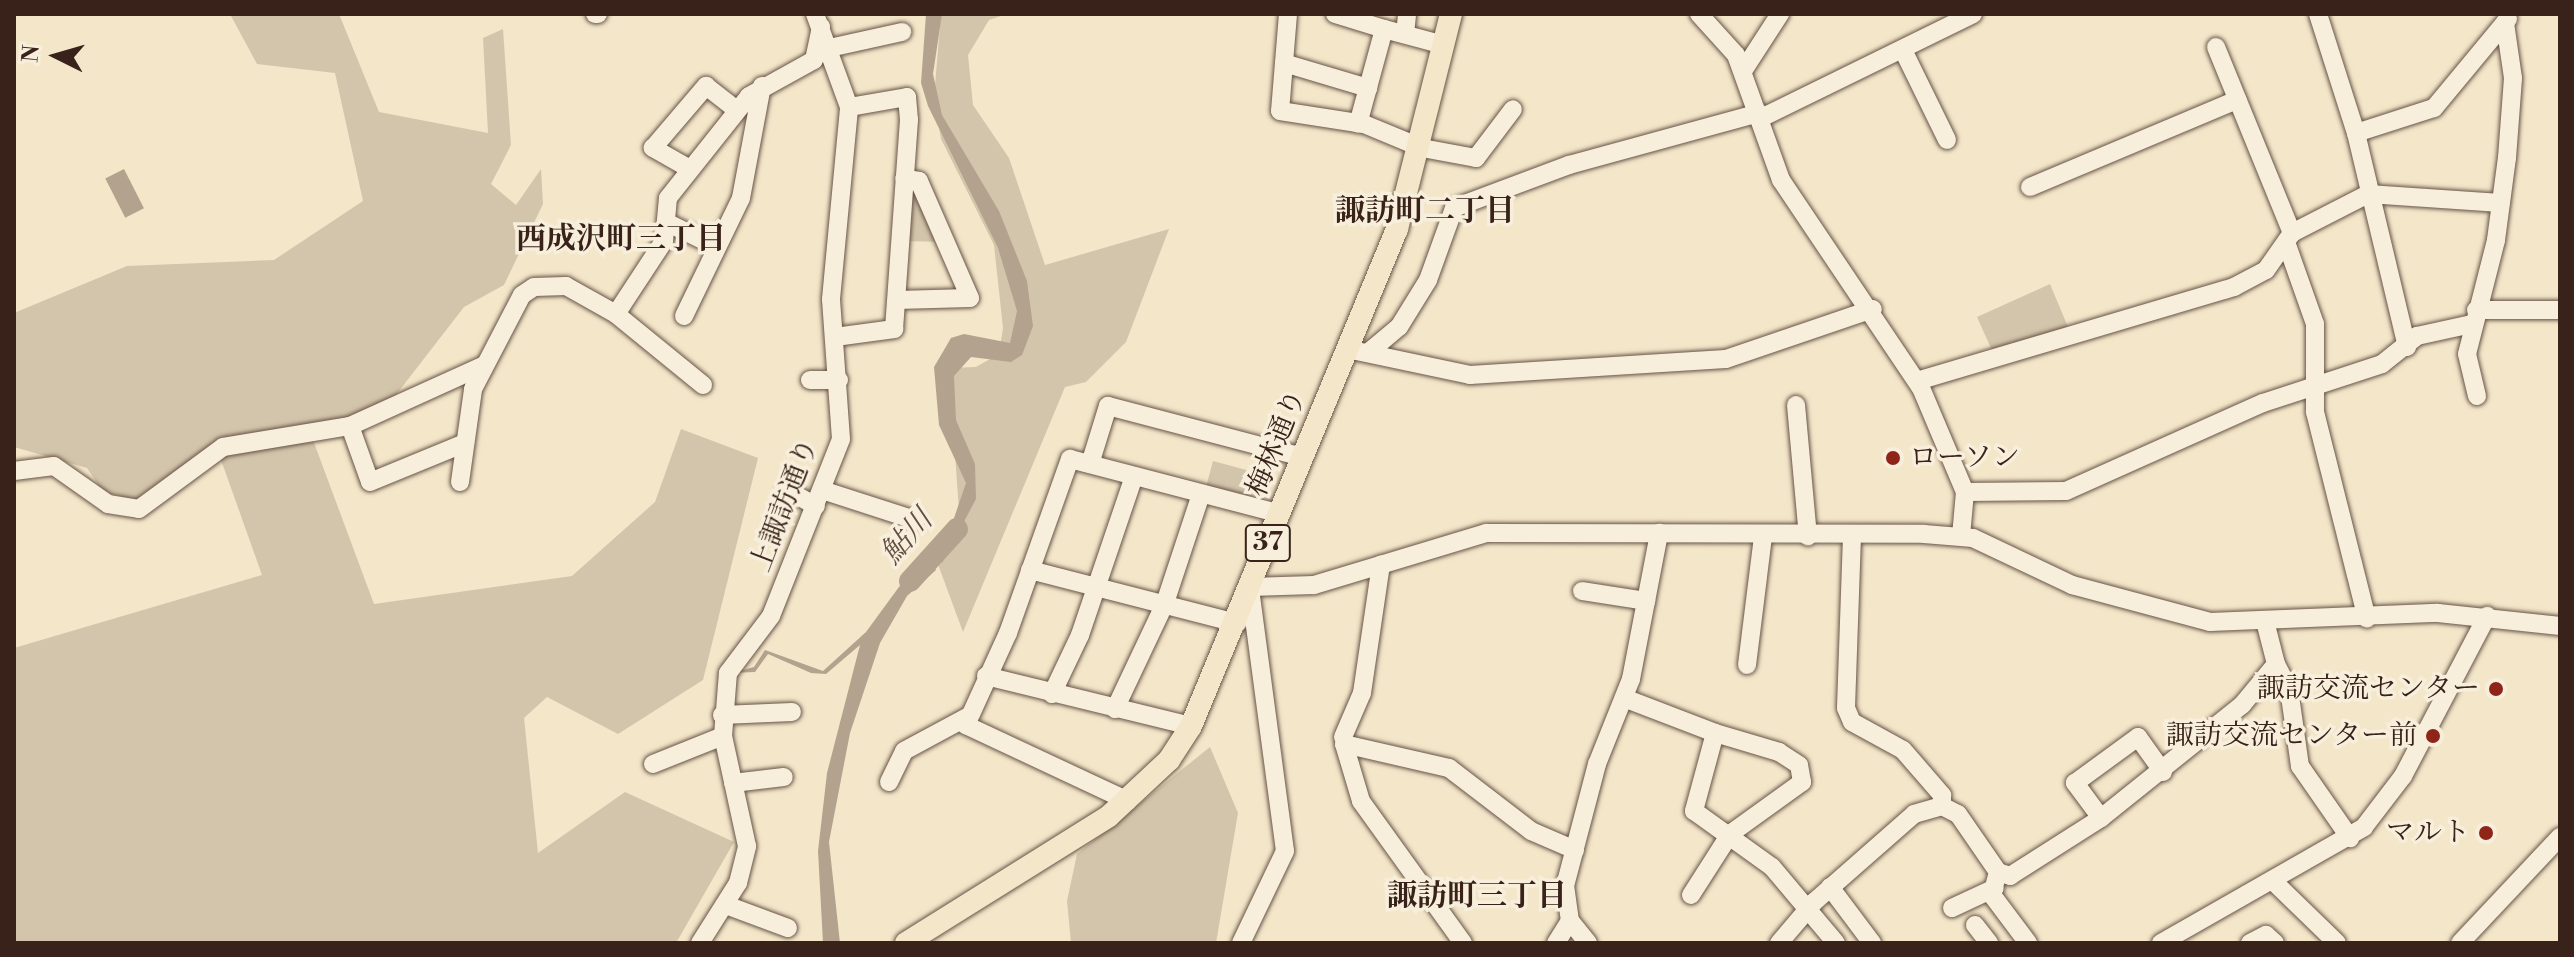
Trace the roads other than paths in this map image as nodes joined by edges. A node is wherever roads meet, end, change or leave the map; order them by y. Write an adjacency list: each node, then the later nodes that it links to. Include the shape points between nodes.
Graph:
1 (1288, 14): 18 (street)
2 (1335, 14): 11 (street)
3 (1407, 14): 13 (street)
4 (1451, 14): 14 (main road, 梅林通り / 37)
5 (1699, 14): 19 (street)
6 (1780, 14): 19 (street)
7 (1973, 14): 17 (street)
8 (2318, 14): 28 (street)
9 (2509, 18): 28 (street, via 2434,108); 35 (street, via 2513,78)
10 (818, 21): 16 (street, 上諏訪通り); 20 (street, via 814,60)
11 (1384, 29): 13 (street); 21 (street)
12 (902, 32): 16 (street)
13 (1405, 34): 14 (street)
14 (1444, 45): 30 (main road, 梅林通り / 37)
15 (2216, 47): 22 (street)
16 (829, 48): 23 (street, 上諏訪通り)
17 (1903, 50): 26 (street); 29 (street)
18 (1284, 63): 21 (street); 27 (street, via 1280,111)
19 (1743, 71): 26 (street)
20 (762, 86): 24 (street); 38 (street, via 741,198)
21 (1368, 88): 27 (street)
22 (2237, 100): 33 (street); 37 (street)
23 (849, 107): 32 (street, via 907,97); 45 (street, 上諏訪通り, via 834,221)
24 (735, 109): 31 (street); 31 (street, via 706,86 653,148)
25 (1513, 109): 30 (street, via 1476,158)
26 (1760, 115): 40 (street, via 1781,180); 47 (street, via 1569,165 1454,208 1428,280 1399,327)
27 (1358, 124): 30 (street)
28 (2356, 133): 34 (street)
29 (1947, 140)
30 (1422, 148): 47 (main road, 梅林通り / 37)
31 (690, 169): 36 (street, via 668,198)
32 (904, 178): 39 (street); 39 (street, via 919,181 970,298)
33 (2030, 187)
34 (2368, 194): 35 (street); 37 (street); 46 (street)
35 (2501, 203): 44 (street)
36 (670, 224): 38 (street); 42 (street)
37 (2289, 238): 51 (street, via 2266,270 2234,287); 52 (street, via 2315,324)
38 (717, 247): 43 (street)
39 (897, 300): 45 (street, via 891,334)
40 (1873, 309): 47 (street, via 1726,359 1470,375); 51 (street)
41 (2560, 310): 44 (street)
42 (616, 314): 48 (street, via 566,286 534,287); 53 (street)
43 (684, 316)
44 (2474, 317): 46 (street, via 2417,336); 54 (street, via 2467,354)
45 (835, 337): 50 (street, 上諏訪通り)
46 (2407, 347): 52 (street, via 2382,364)
47 (1358, 350): 58 (main road, 梅林通り / 37)
48 (482, 366): 56 (street); 57 (street)
49 (810, 380): 50 (street)
50 (839, 380): 66 (street, 上諏訪通り, via 841,439)
51 (1917, 381): 64 (street)
52 (2314, 384): 64 (street, via 2066,491); 82 (street)
53 (703, 385)
54 (2477, 396)
55 (1796, 405): 71 (street)
56 (350, 426): 57 (street, via 370,482); 60 (street, via 233,443 161,498 128,510 54,466)
57 (465, 443): 62 (street)
58 (1303, 457): 59 (street, via 1108,406); 67 (main road, 梅林通り / 37)
59 (1090, 464): 61 (street); 75 (street, via 1070,459)
60 (14, 471)
61 (1134, 476): 65 (street); 77 (street)
62 (460, 482)
63 (787, 490): 66 (street)
64 (1965, 492): 73 (street)
65 (1201, 494): 67 (street); 80 (street)
66 (819, 498): 68 (street); 93 (street, 上諏訪通り, via 771,616 728,673)
67 (1281, 514): 76 (main road, 梅林通り / 37)
68 (915, 520)
69 (1659, 533): 70 (street); 74 (street, via 1486,533); 79 (street)
70 (1763, 536): 71 (street); 87 (street)
71 (1808, 536): 72 (street)
72 (1852, 536): 73 (street); 105 (street, via 1846,708 1852,722 1903,750 1942,795)
73 (1961, 536): 84 (street, via 2072,585 2201,621)
74 (1381, 564): 76 (street, via 1314,585); 98 (street, via 1362,693)
75 (1030, 570): 77 (street); 88 (street)
76 (1250, 587): 83 (main road, 梅林通り / 37); 123 (street, via 1285,851)
77 (1096, 588): 80 (street); 89 (street)
78 (1582, 591): 79 (street)
79 (1646, 601): 90 (street)
80 (1165, 603): 83 (street); 91 (street)
81 (2487, 616): 82 (street); 85 (street); 109 (street, via 2390,797)
82 (2367, 619): 84 (street)
83 (1237, 623): 95 (main road, 梅林通り / 37)
84 (2266, 625): 86 (street)
85 (2560, 626)
86 (2276, 664): 100 (street, via 2230,718); 109 (street, via 2289,689 2300,766)
87 (1747, 665)
88 (986, 676): 89 (street); 94 (street)
89 (1052, 694): 91 (street)
90 (1624, 698): 96 (street); 110 (street)
91 (1115, 709): 95 (street)
92 (792, 712): 93 (street)
93 (722, 715): 97 (street, 上諏訪通り)
94 (969, 716): 102 (street, via 904,751); 104 (street, via 972,732)
95 (1191, 726): 104 (main road, 梅林通り / 37)
96 (1715, 733): 107 (street, via 1694,811); 107 (street, via 1779,752 1799,765 1802,782)
97 (723, 736): 99 (street); 103 (street, 上諏訪通り)
98 (1343, 737)
99 (653, 764)
100 (2163, 772): 106 (street); 106 (street, via 2138,737 2075,783)
101 (784, 777): 103 (street)
102 (889, 782)
103 (733, 783): 115 (street, 上諏訪通り, via 747,846)
104 (1128, 801): 122 (main road, 梅林通り / 37)
105 (1942, 806): 111 (street, via 1958,814); 113 (street, via 1914,814)
106 (2101, 818): 111 (street)
107 (1730, 834): 114 (street); 116 (street)
108 (2560, 837): 136 (street)
109 (2350, 838): 112 (street)
110 (1575, 850): 118 (street, via 1565,886); 124 (street, via 1531,831 1449,768 1344,744 1361,801)
111 (1996, 880): 117 (street); 131 (street, via 1992,895)
112 (2273, 881): 132 (street); 135 (street)
113 (1830, 887): 116 (street); 129 (street)
114 (1691, 895)
115 (726, 905): 120 (street); 121 (street, 上諏訪通り)
116 (1809, 907): 127 (street); 128 (street)
117 (1952, 908)
118 (1570, 921): 125 (street); 126 (street)
119 (1975, 925): 130 (street)
120 (788, 928)
121 (700, 943)
122 (906, 943)
123 (1241, 943)
124 (1463, 943)
125 (1556, 943)
126 (1588, 943)
127 (1779, 943)
128 (1836, 943)
129 (1872, 943)
130 (1989, 943)
131 (2028, 943)
132 (2161, 943)
133 (2250, 943): 134 (street, via 2266,935)
134 (2275, 943)
135 (2337, 943)
136 (2460, 943)

